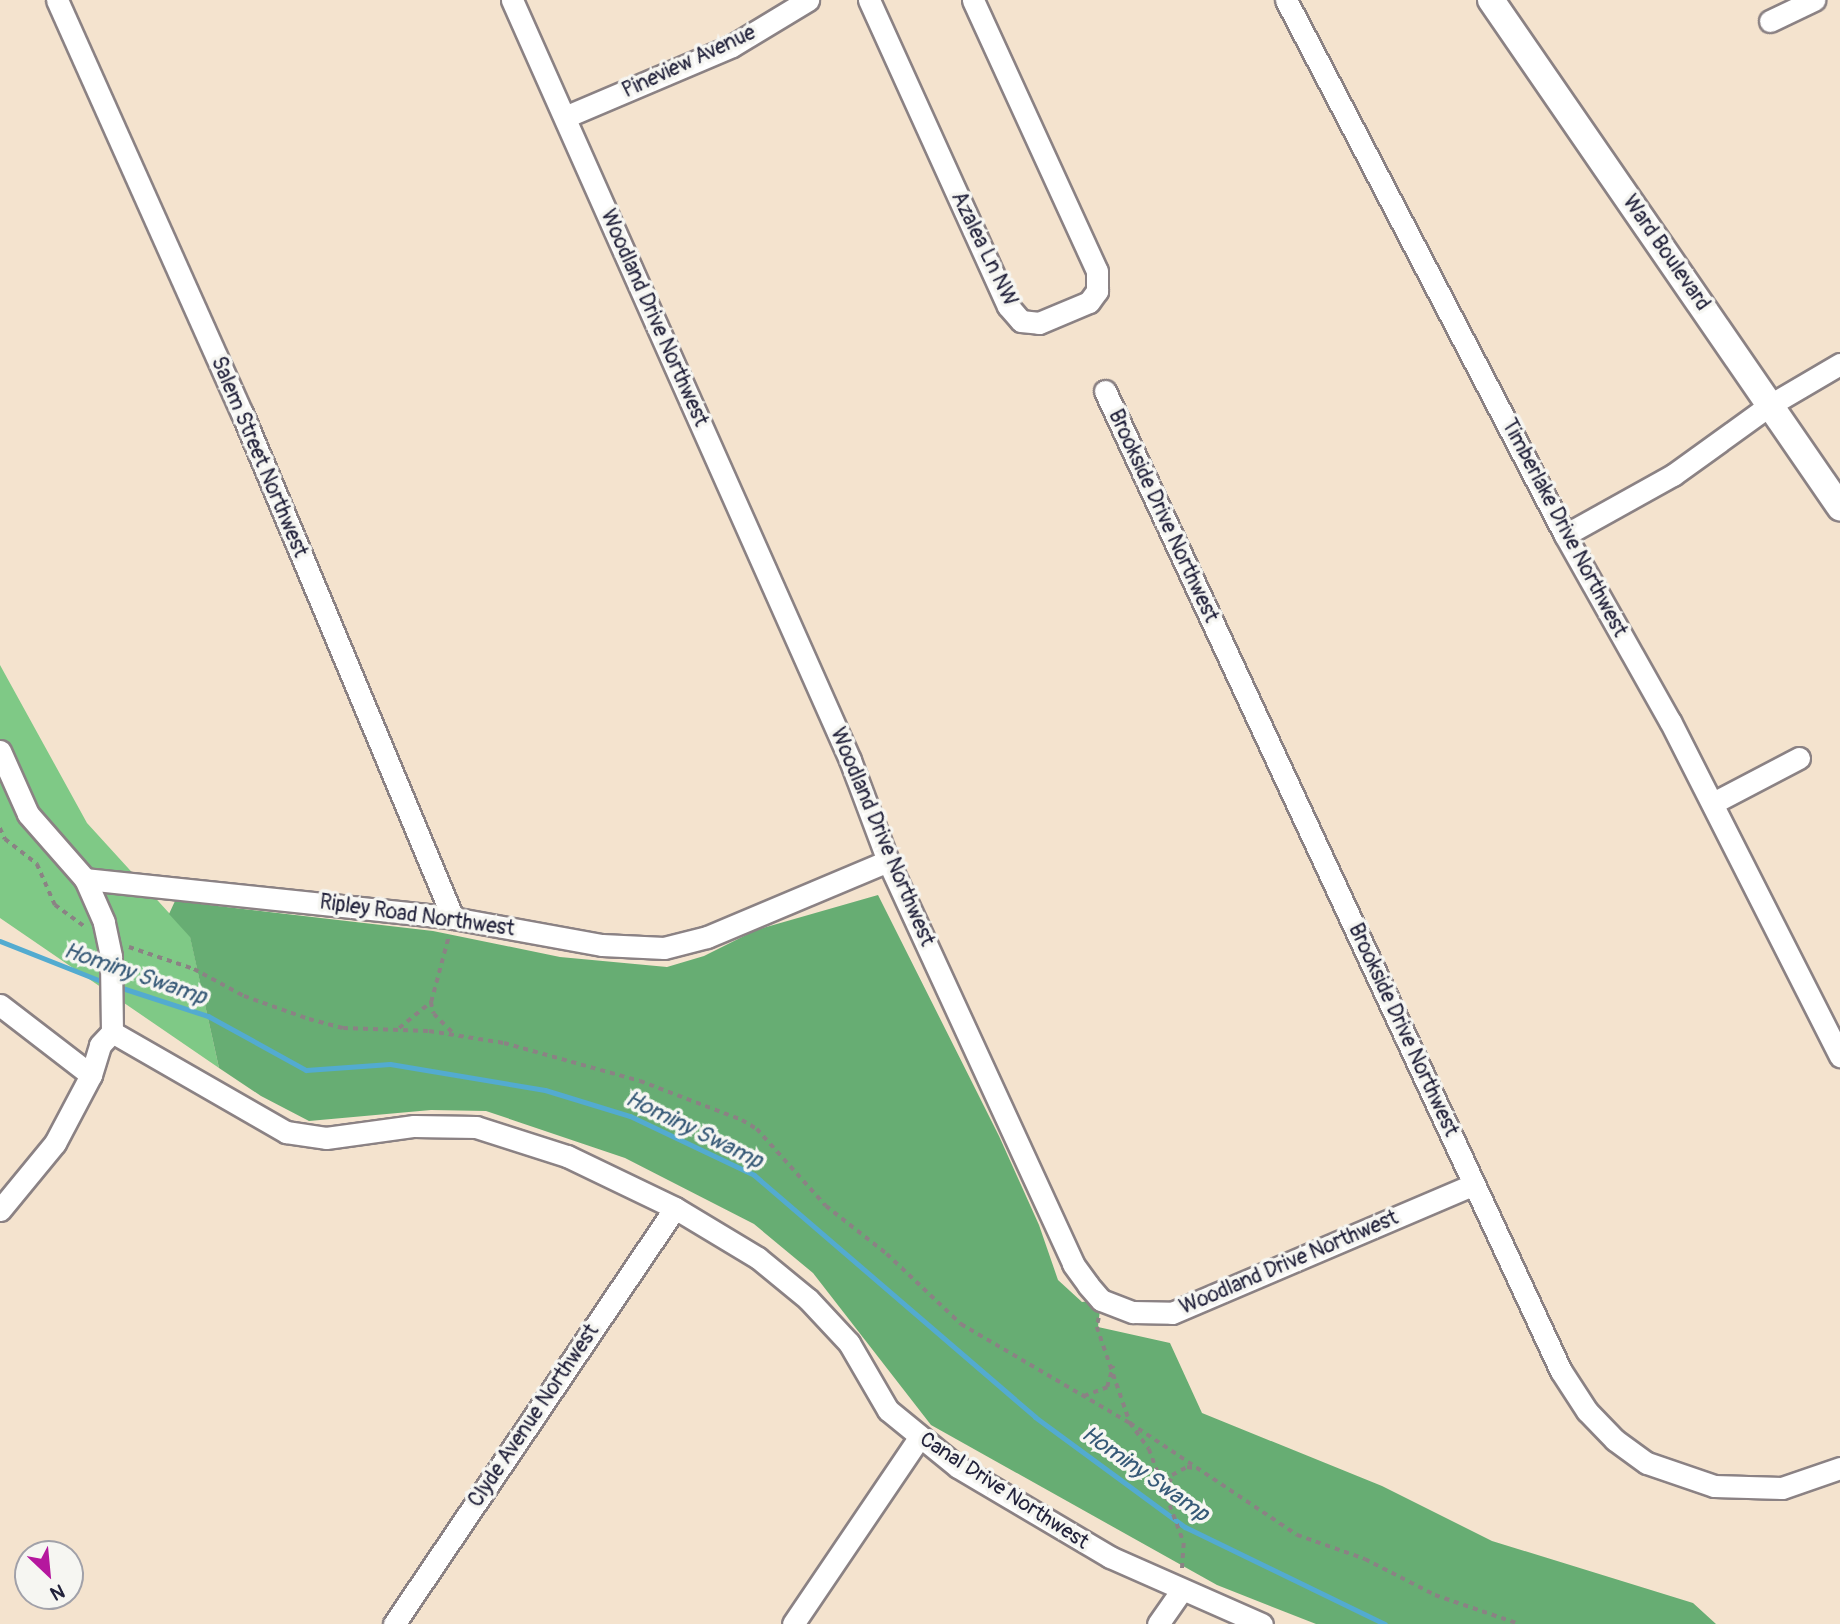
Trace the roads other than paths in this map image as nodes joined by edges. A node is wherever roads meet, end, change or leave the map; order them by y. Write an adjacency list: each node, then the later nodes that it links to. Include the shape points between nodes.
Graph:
1 (57, 0): 21 (street, Salem Street Northwest, via 242,413)
2 (512, 0): 10 (street, Woodland Drive Northwest)
3 (808, 0): 10 (street, Pineview Avenue, via 733,46)
4 (869, 0): 5 (street, Azalea Ln NW, via 1008,306 1021,321 1039,323 1089,302 1097,291 1097,271)
5 (973, 0)
6 (1286, 0): 15 (street, Timberlake Drive Northwest)
7 (1491, 0): 13 (main road, Ward Boulevard)
8 (1814, 0): 9 (street)
9 (1770, 20)
10 (565, 117): 19 (street, Woodland Drive Northwest, via 850,760)
11 (1840, 364): 13 (street)
12 (1105, 391): 26 (street, Brookside Drive Northwest)
13 (1770, 405): 14 (main road, Ward Boulevard); 15 (street, via 1673,475)
14 (1840, 507)
15 (1565, 535): 18 (street, Timberlake Drive Northwest)
16 (0, 751): 20 (street, via 28,814)
17 (1799, 758): 18 (street)
18 (1713, 803): 24 (street, Timberlake Drive Northwest)
19 (888, 861): 21 (street, Ripley Road Northwest, via 707,937 664,948 602,945); 26 (street, Woodland Drive Northwest, via 1073,1264 1101,1300 1133,1312 1172,1313)
20 (85, 879): 21 (street, Ripley Road Northwest); 23 (street, via 116,942 110,995)
21 (453, 918)
22 (0, 1005): 25 (street)
23 (112, 1032): 25 (street, via 100,1045); 27 (street, Canal Drive Northwest, via 286,1132 326,1138 414,1126 476,1127 567,1156)
24 (1840, 1056)
25 (91, 1075): 28 (street, via 55,1143)
26 (1474, 1184): 30 (street, Brookside Drive Northwest, via 1560,1371 1587,1411 1615,1440 1647,1463 1714,1486 1782,1488)
27 (675, 1208): 29 (street, Canal Drive Northwest, via 758,1258 808,1299 849,1343 888,1410); 32 (street, Clyde Avenue Northwest)
28 (0, 1210)
29 (919, 1438): 31 (street, Canal Drive Northwest, via 1034,1515); 33 (street)
30 (1840, 1468)
31 (1180, 1592): 34 (street); 35 (street, Canal Drive Northwest)
32 (394, 1624)
33 (793, 1624)
34 (1158, 1624)
35 (1262, 1624)

